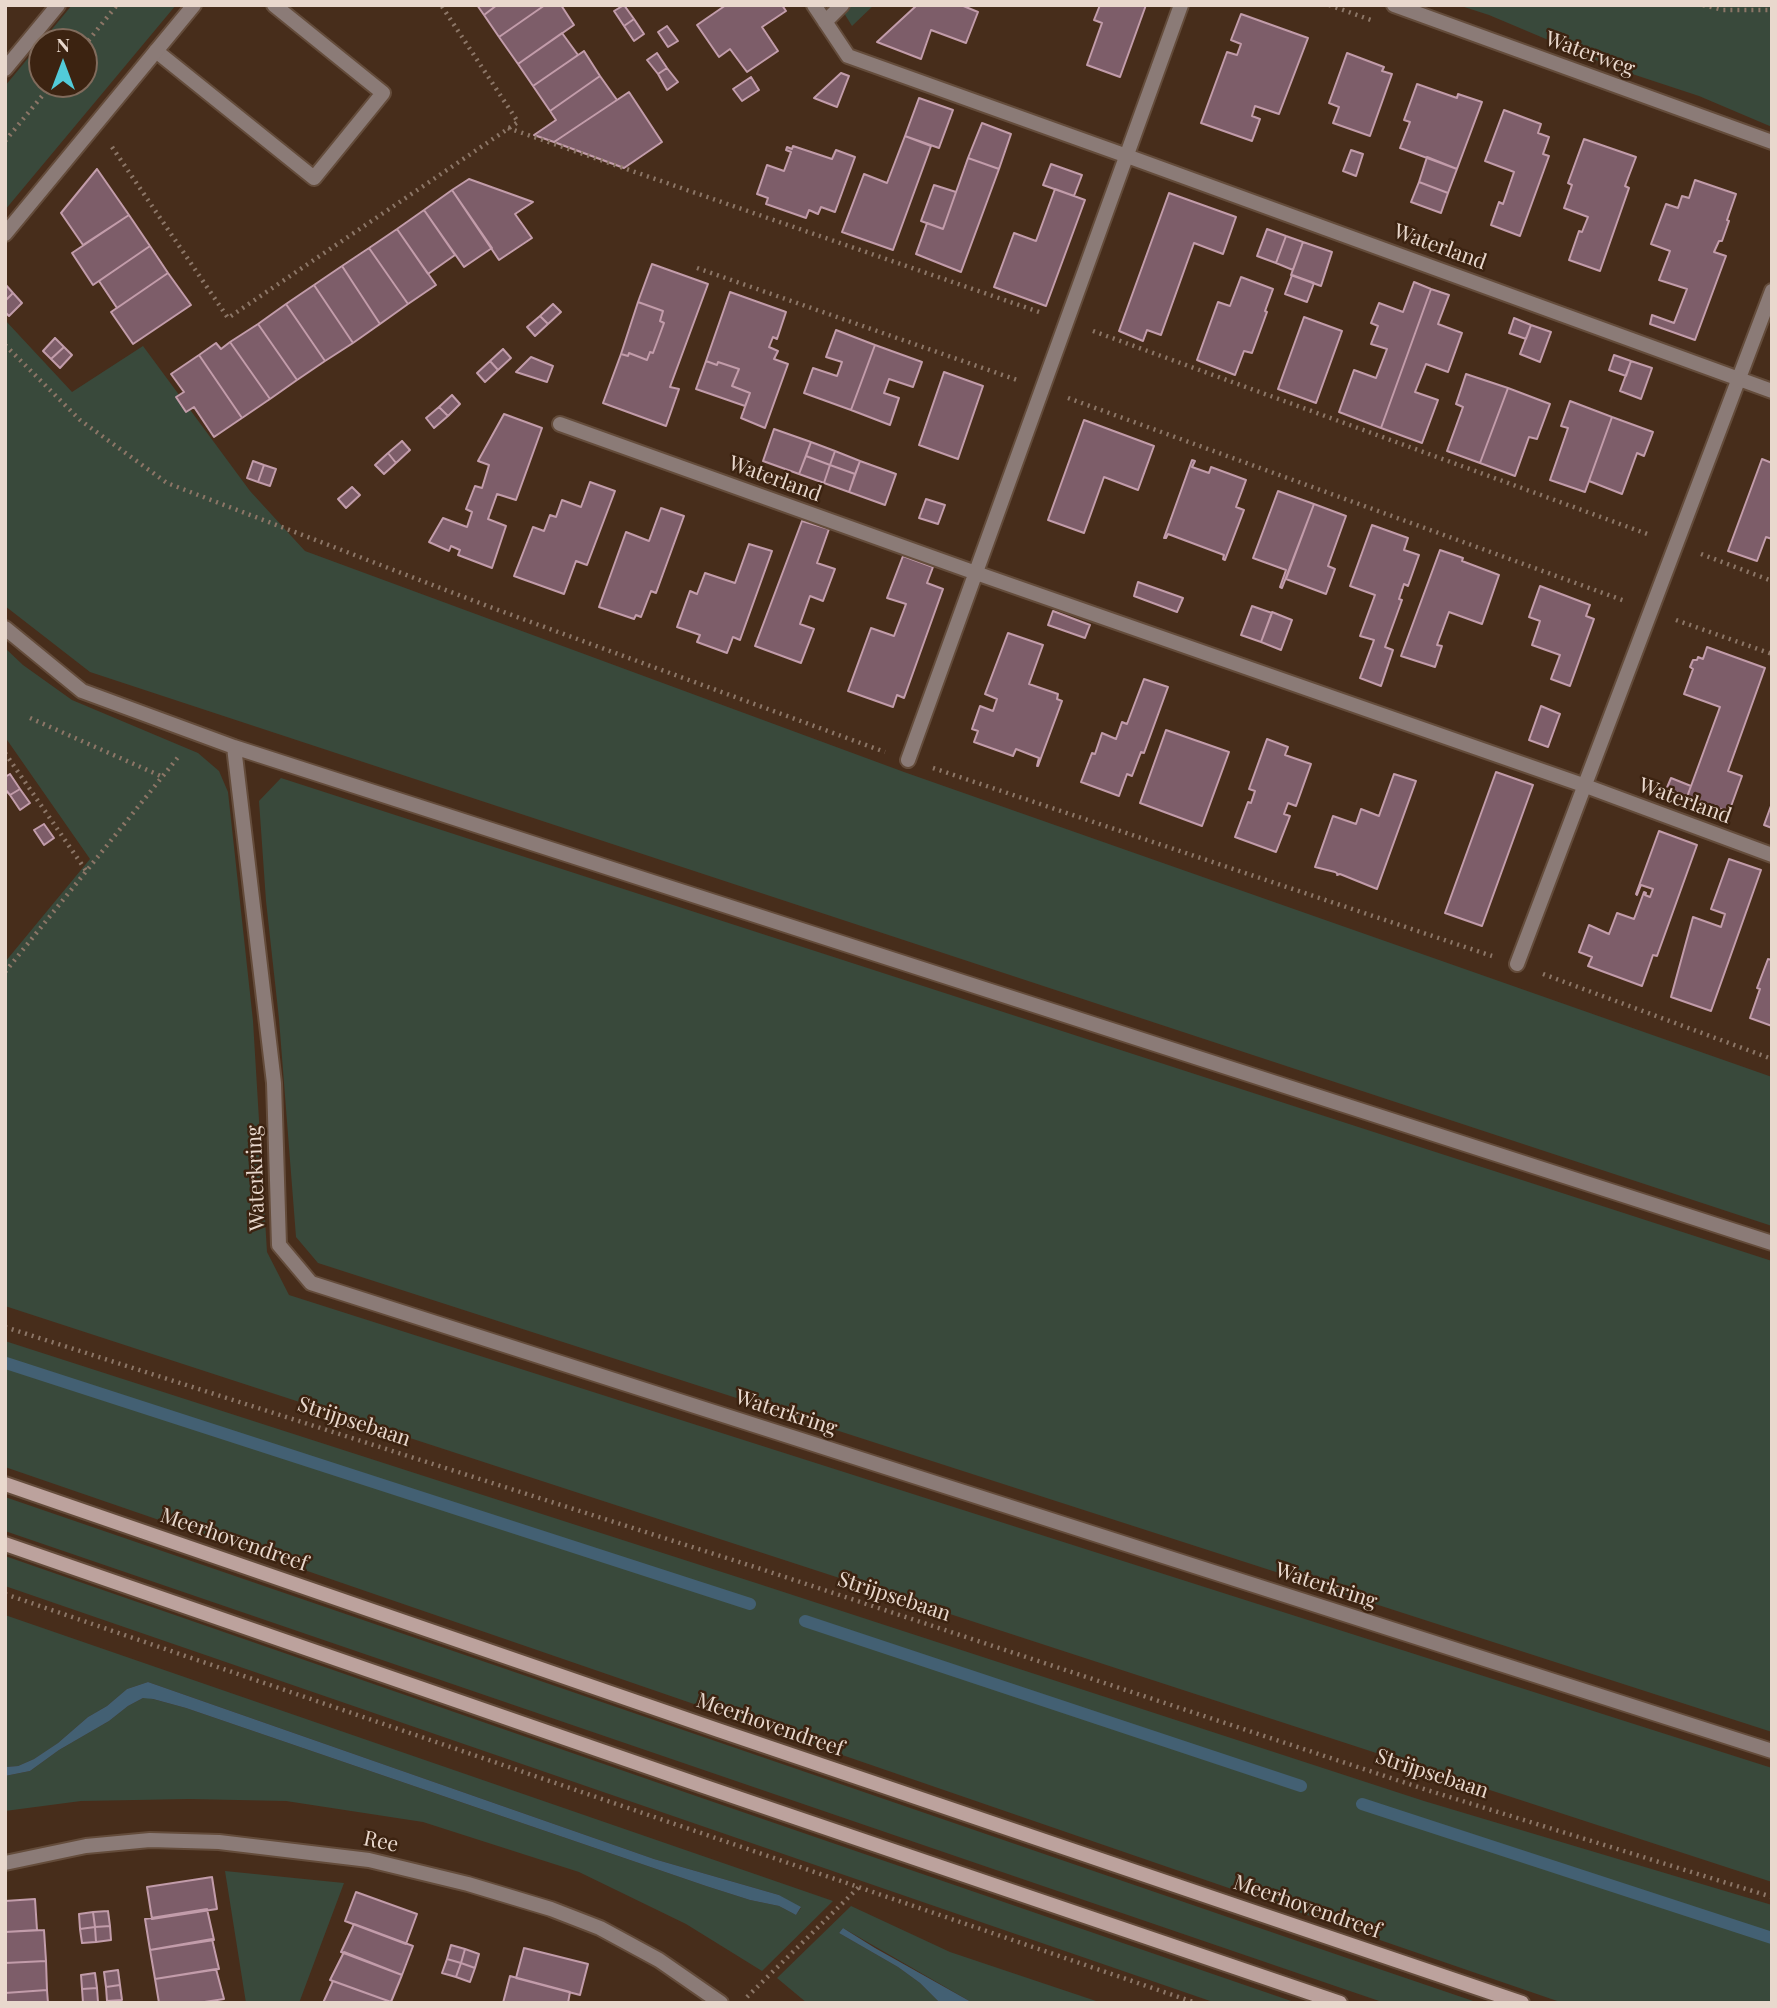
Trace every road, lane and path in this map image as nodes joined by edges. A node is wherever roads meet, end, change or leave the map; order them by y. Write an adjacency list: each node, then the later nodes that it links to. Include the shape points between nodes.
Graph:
1 (58, 5): 14 (street)
2 (117, 5): 12 (path)
3 (194, 5): 13 (street)
4 (274, 5): 13 (street, via 383,93 314,178)
5 (814, 5): 11 (street, Waterland)
6 (842, 5): 11 (street)
7 (1181, 5): 19 (street)
8 (1394, 5): 18 (street, Waterweg)
9 (1703, 5): 10 (path, via 1723,10)
10 (1772, 10)
11 (825, 22): 19 (street, Waterland, via 848,56)
12 (98, 29)
13 (156, 51): 20 (street)
14 (5, 69)
15 (40, 98): 17 (path)
16 (508, 128): 23 (path)
17 (5, 141)
18 (1772, 142)
19 (1127, 156): 23 (street); 25 (street, Waterland)
20 (5, 234)
21 (698, 268): 26 (path)
22 (1772, 291): 25 (street)
23 (1067, 321): 26 (street); 29 (path)
24 (5, 345): 39 (path, via 80,420 167,483)
25 (1739, 379): 27 (street, Waterland); 29 (street)
26 (1043, 389): 30 (street); 32 (path)
27 (1772, 391)
28 (560, 424): 30 (street, Waterland)
29 (1676, 545): 31 (path); 32 (street)
30 (976, 573): 39 (street); 41 (street, Waterland)
31 (1772, 581)
32 (1651, 611): 34 (path); 41 (street)
33 (5, 628): 36 (street, via 82,691)
34 (1772, 654)
35 (30, 718): 40 (path)
36 (197, 733): 37 (street); 40 (path)
37 (234, 747): 47 (street); 52 (street, Waterkring, via 274,1083 279,1245 311,1283)
38 (5, 753): 43 (path)
39 (908, 760): 44 (path)
40 (163, 777): 43 (path)
41 (1583, 785): 42 (street, Waterland); 44 (street)
42 (1772, 855)
43 (87, 872): 45 (path)
44 (1517, 964): 46 (path)
45 (5, 972)
46 (1772, 1059)
47 (1772, 1243)
48 (5, 1328): 55 (path, Strijpsebaan)
49 (5, 1484): 60 (main road, Meerhovendreef)
50 (5, 1544): 59 (main road)
51 (5, 1594): 54 (path)
52 (1772, 1751)
53 (5, 1863): 56 (street, Ree, via 86,1846 150,1840 219,1842 359,1858 468,1884 600,1928 659,1960)
54 (859, 1887): 57 (path); 58 (path)
55 (1772, 1898)
56 (721, 2003)
57 (741, 2003)
58 (1196, 2003)
59 (1340, 2003)
60 (1522, 2003)

